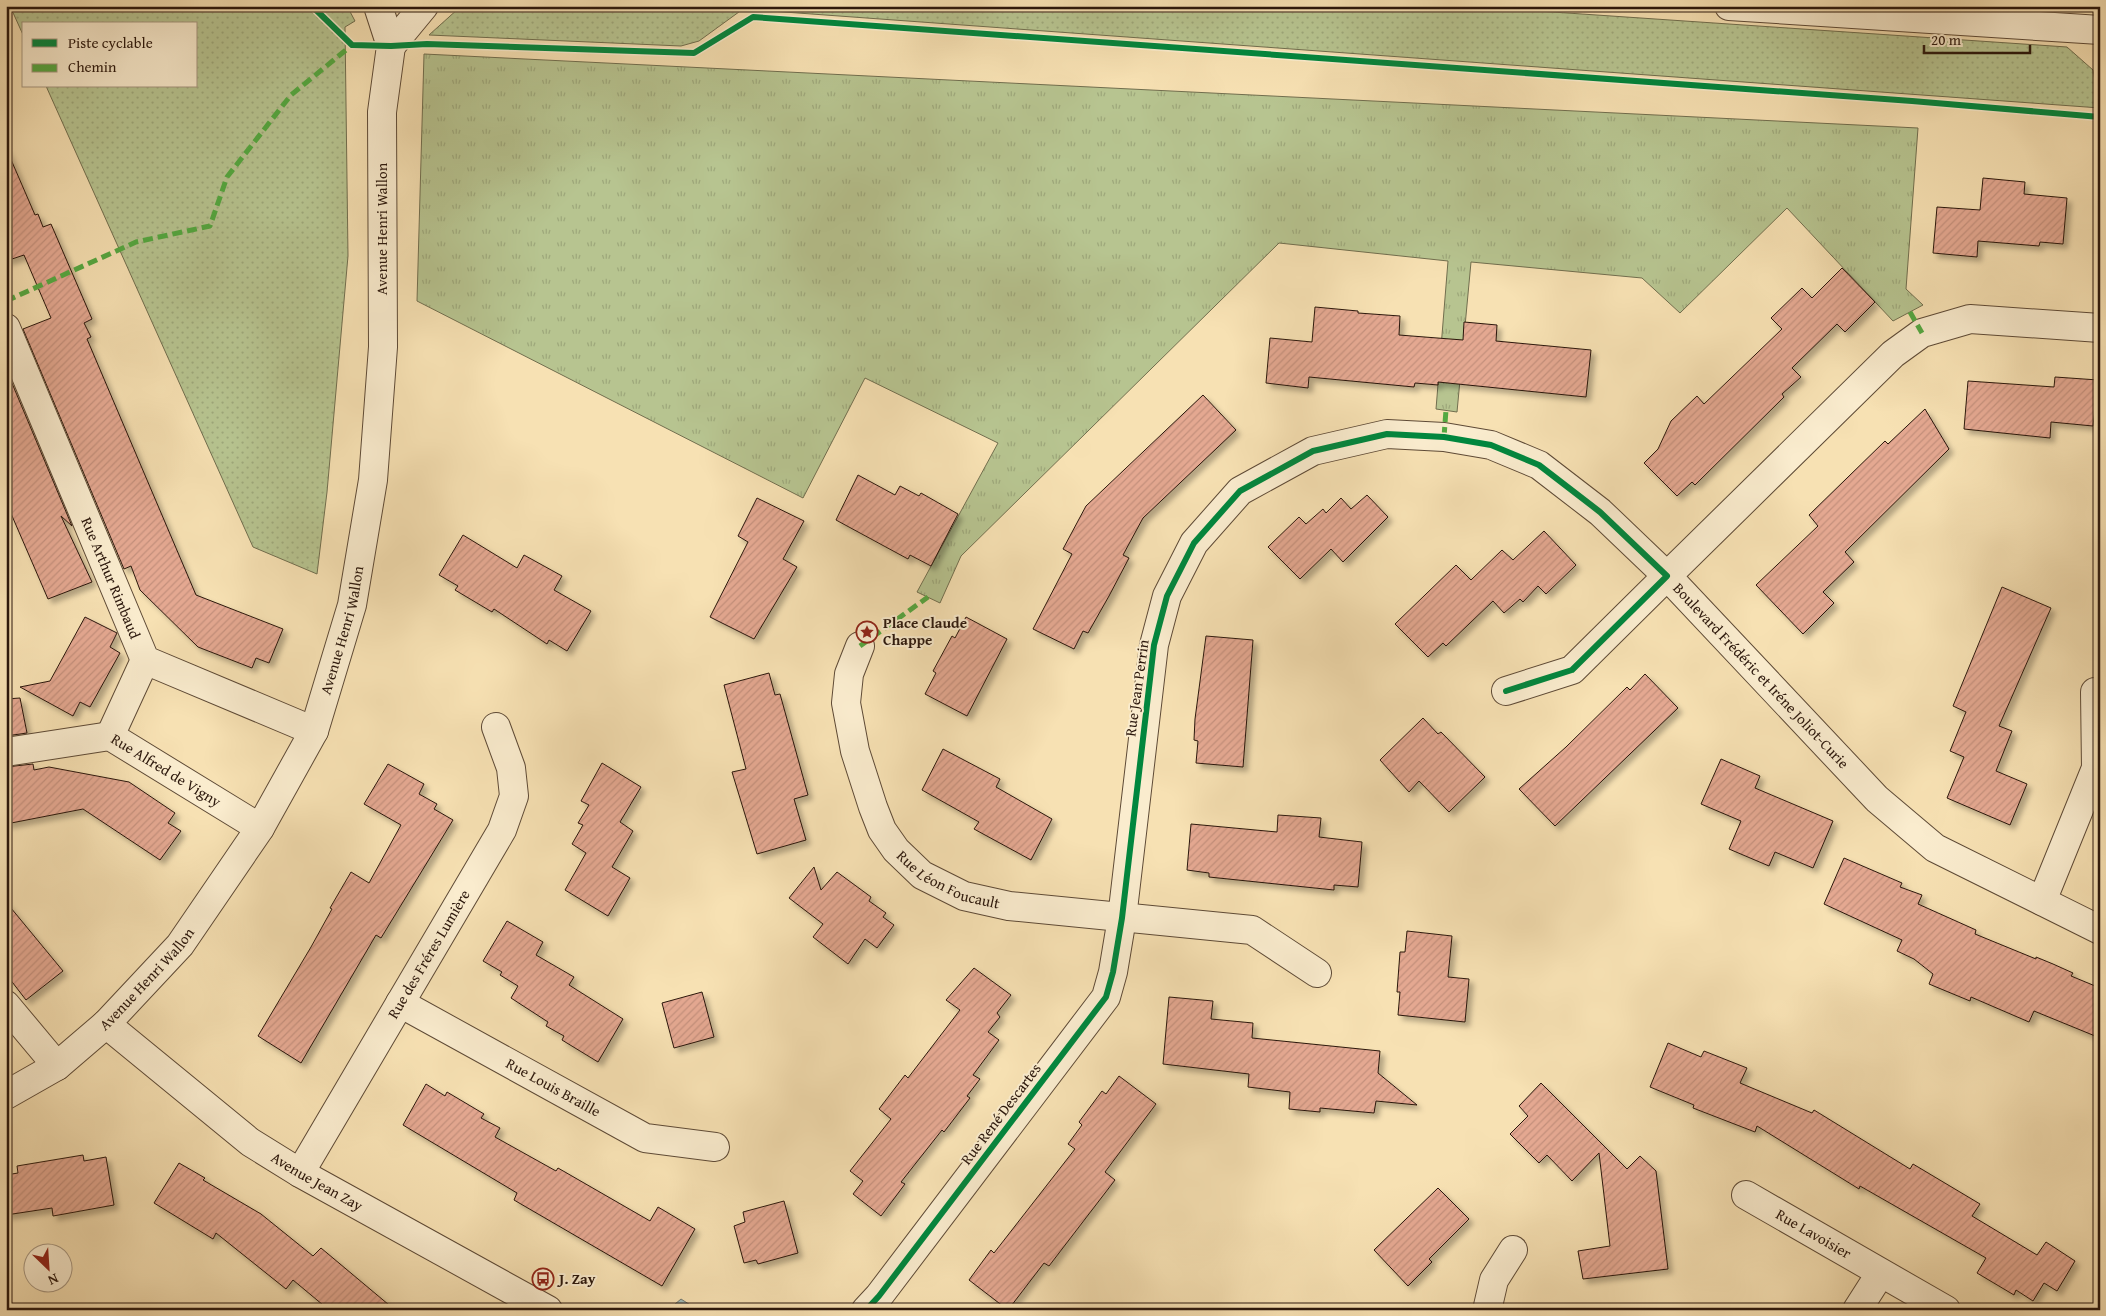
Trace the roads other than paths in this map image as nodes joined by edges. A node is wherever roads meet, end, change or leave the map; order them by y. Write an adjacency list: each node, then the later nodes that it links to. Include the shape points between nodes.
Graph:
1 (378, 6): 5 (street, Avenue Henri Wallon)
2 (424, 6): 5 (street)
3 (1729, 6): 4 (street)
4 (2100, 30)
5 (391, 46): 15 (street, Avenue Henri Wallon, via 382,112 383,347 373,480 352,605)
6 (2100, 321): 8 (street)
7 (6, 328): 11 (street, Rue Arthur Rimbaud)
8 (2100, 328): 9 (street, Boulevard Frédéric et Iréne Joliot-Curie, via 1970,319 1922,333 1893,354)
9 (1667, 576): 12 (street, via 1572,670); 19 (street, Boulevard Frédéric et Iréne Joliot-Curie, via 1877,799 1935,848); 20 (street, Rue Jean Perrin, via 1600,512 1539,465 1491,445 1444,437 1387,434 1313,451 1240,491 1194,543 1167,596 1154,645)
10 (860, 646): 20 (street, Rue Léon Foucault, via 849,674 846,703 852,738 872,807 896,850 922,875 964,896 1009,906)
11 (145, 660): 15 (street); 16 (street)
12 (1506, 691)
13 (2094, 692): 19 (street, via 2096,768)
14 (496, 727): 23 (street, Rue des Fréres Lumière, via 511,768 514,796 502,830)
15 (314, 731): 18 (street, Avenue Henri Wallon)
16 (110, 736): 17 (street, Rue Alfred de Vigny); 18 (street, Rue Alfred de Vigny)
17 (6, 752)
18 (260, 828): 25 (street, Avenue Henri Wallon, via 180,945)
19 (2042, 901): 21 (street, Boulevard Frédéric et Iréne Joliot-Curie)
20 (1122, 918): 22 (street, Rue Léon Foucault, via 1252,930); 34 (street, Rue René Descartes, via 1114,972 1106,997)
21 (2100, 930)
22 (1317, 974)
23 (400, 1003): 28 (street, Rue Louis Braille, via 645,1138); 29 (street, Rue des Fréres Lumière)
24 (6, 1006): 26 (street)
25 (106, 1024): 26 (street, Avenue Henri Wallon); 29 (street, Avenue Jean Zay, via 250,1142)
26 (57, 1066): 27 (street, Avenue Henri Wallon)
27 (6, 1095)
28 (715, 1147)
29 (300, 1173): 33 (street, Avenue Jean Zay)
30 (1746, 1196): 32 (street, Rue Lavoisier)
31 (1513, 1250): 35 (street, via 1494,1280)
32 (1880, 1274): 36 (street); 37 (street, Rue Lavoisier)
33 (548, 1310)
34 (866, 1310)
35 (1489, 1310)
36 (1857, 1310)
37 (1946, 1310)

